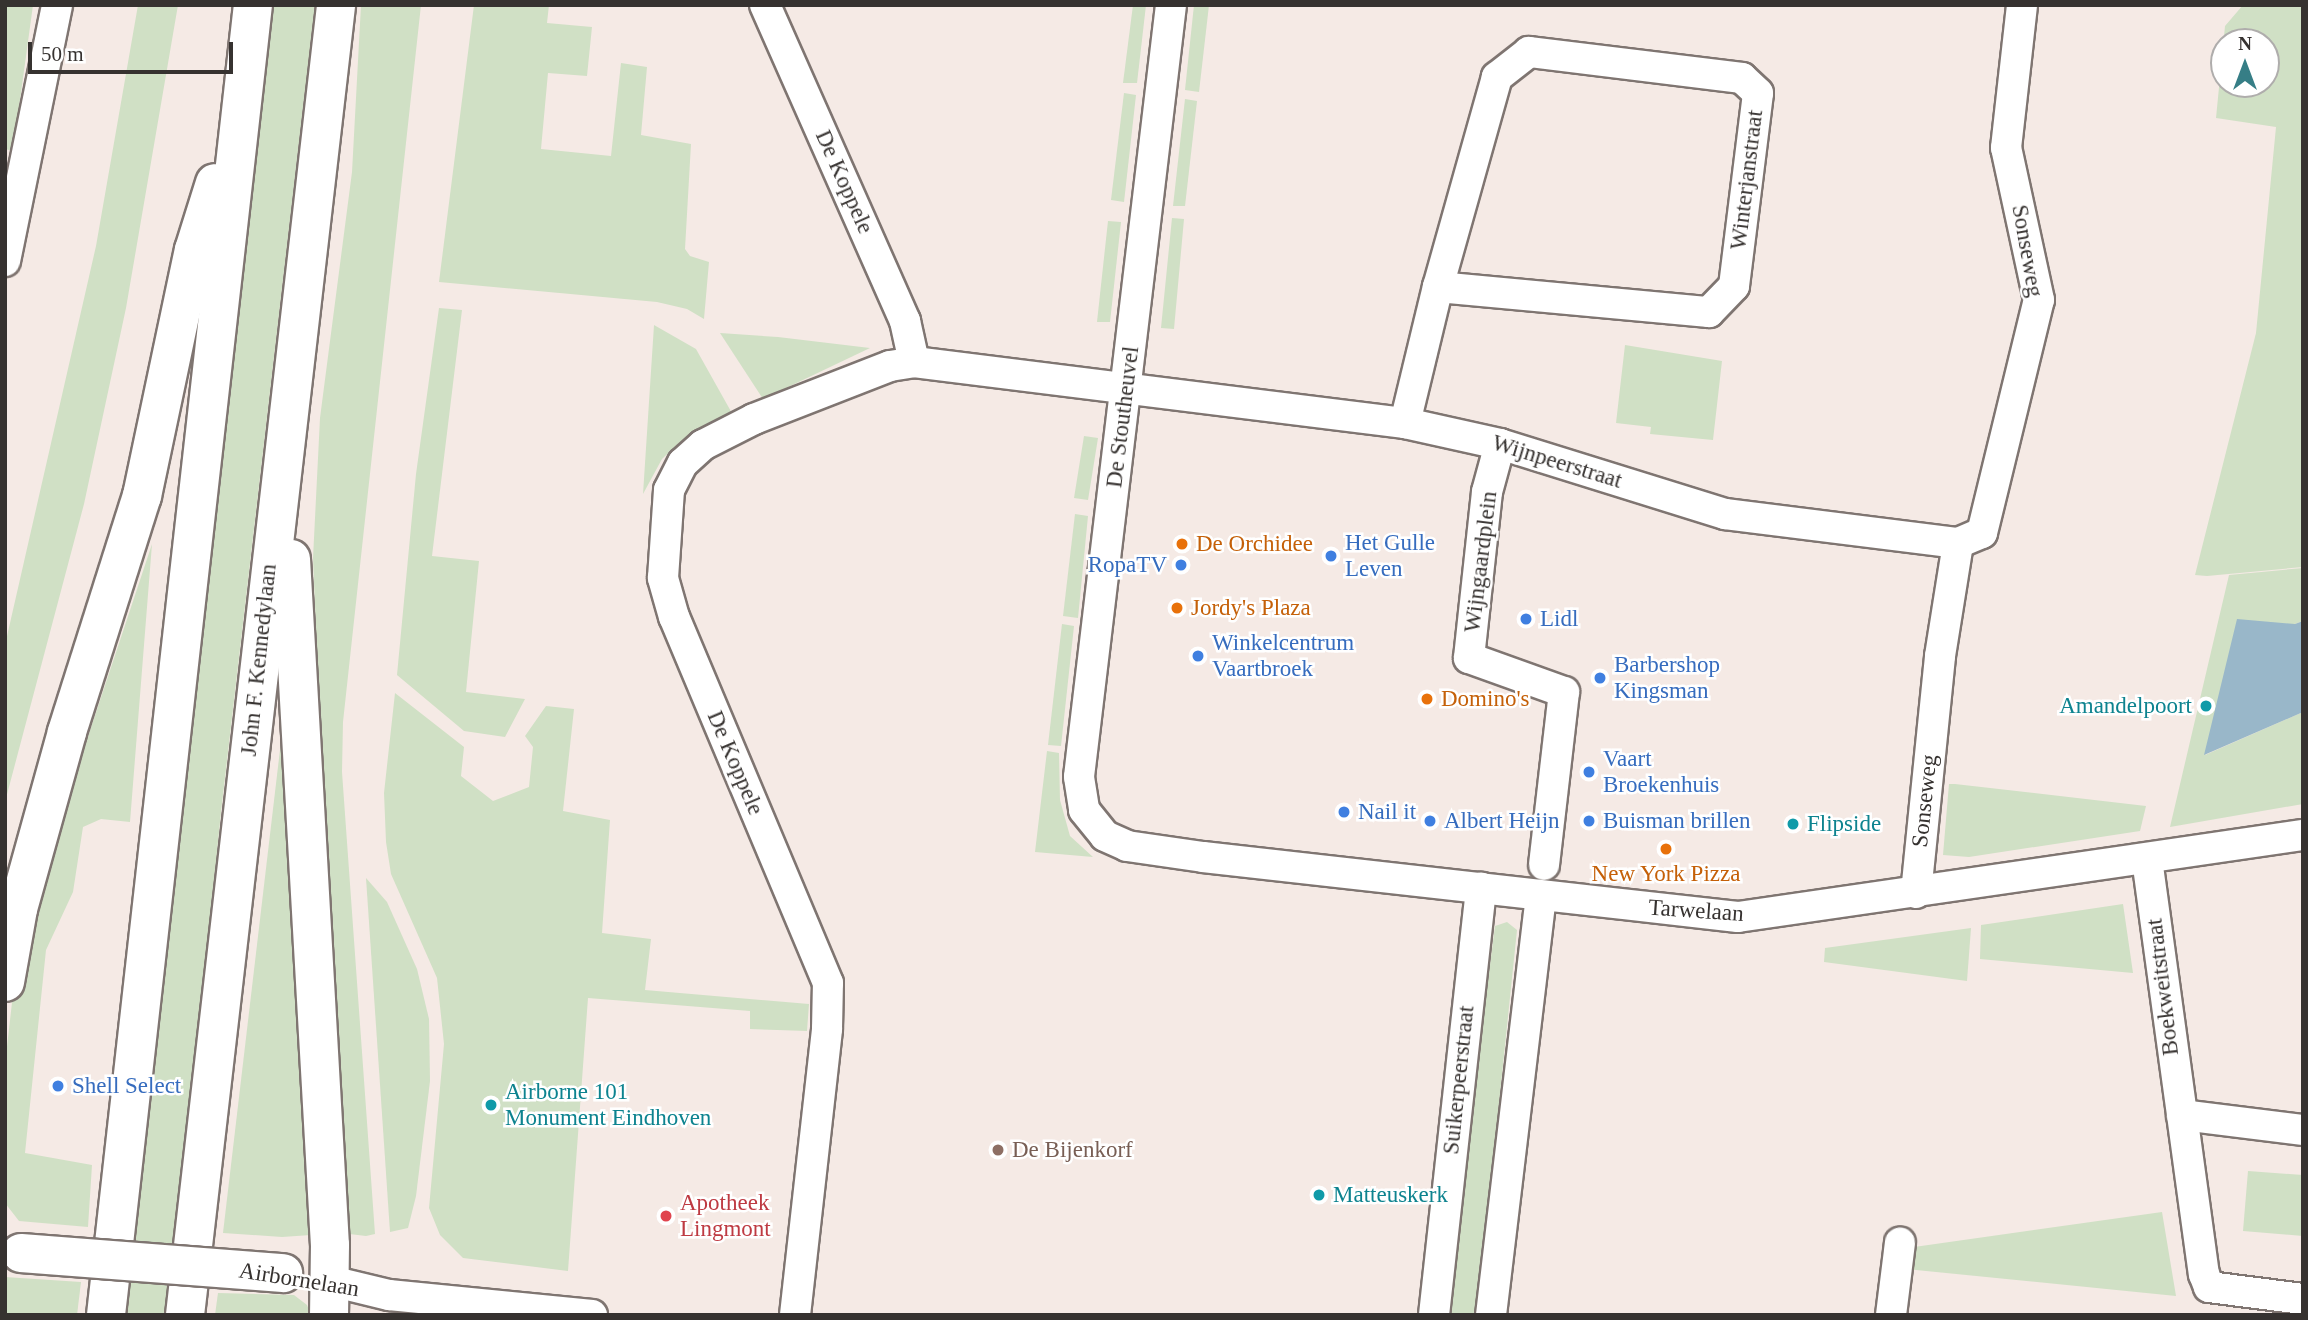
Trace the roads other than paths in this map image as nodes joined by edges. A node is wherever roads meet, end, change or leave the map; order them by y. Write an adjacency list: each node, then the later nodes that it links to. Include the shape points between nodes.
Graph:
1 (57, 5): 8 (street)
2 (253, 5): 7 (main road)
3 (336, 5): 12 (main road, John F. Kennedylaan)
4 (765, 5): 10 (street, De Koppele, via 905,321)
5 (1171, 5): 11 (street, De Stoutheuvel)
6 (2022, 5): 15 (street, Sonseweg, via 2006,148 2039,300)
7 (243, 93): 23 (main road, via 194,250 142,496 67,732 18,909); 30 (main road)
8 (5, 261)
9 (1438, 288): 9 (street, Winterjanstraat, via 1709,312 1734,286 1758,93 1742,78 1529,52 1497,77); 13 (street, Winterjanstraat)
10 (914, 362): 11 (street, De Koppele); 33 (street, De Koppele, via 890,366 703,444 683,463 668,490 664,515 663,578 674,617 828,983 827,1029)
11 (1126, 390): 13 (street, Wijnpeerstraat); 16 (street, De Stoutheuvel, via 1079,778 1081,804)
12 (288, 408): 28 (main road, via 292,623); 31 (main road, John F. Kennedylaan)
13 (1405, 423): 14 (street, Wijnpeerstraat)
14 (1500, 444): 15 (street, Wijnpeerstraat, via 1725,514); 19 (street, Wijngaardplein, via 1487,492 1469,658 1564,692)
15 (1970, 538): 21 (street, Sonseweg, via 1940,656)
16 (1094, 825): 20 (street, Tarwelaan, via 1128,846)
17 (2303, 835): 18 (street, Tarwelaan)
18 (2147, 859): 21 (street, Tarwelaan); 24 (street, Boekweitstraat)
19 (1544, 865)
20 (1480, 888): 22 (street, Tarwelaan); 34 (street, Suikerpeerstraat)
21 (1916, 894): 22 (street, Tarwelaan, via 1738,917)
22 (1541, 896): 35 (street)
23 (5, 982)
24 (2182, 1115): 25 (street); 29 (street, Boekweitstraat, via 2210,1287)
25 (2303, 1130)
26 (1900, 1243): 36 (street)
27 (13, 1253): 28 (main road, Airbornelaan, bridge, via 283,1273)
28 (330, 1298): 32 (street, Airbornelaan, via 389,1295)
29 (2303, 1299)
30 (106, 1315)
31 (185, 1315)
32 (592, 1315)
33 (795, 1315)
34 (1434, 1315)
35 (1491, 1315)
36 (1891, 1315)

